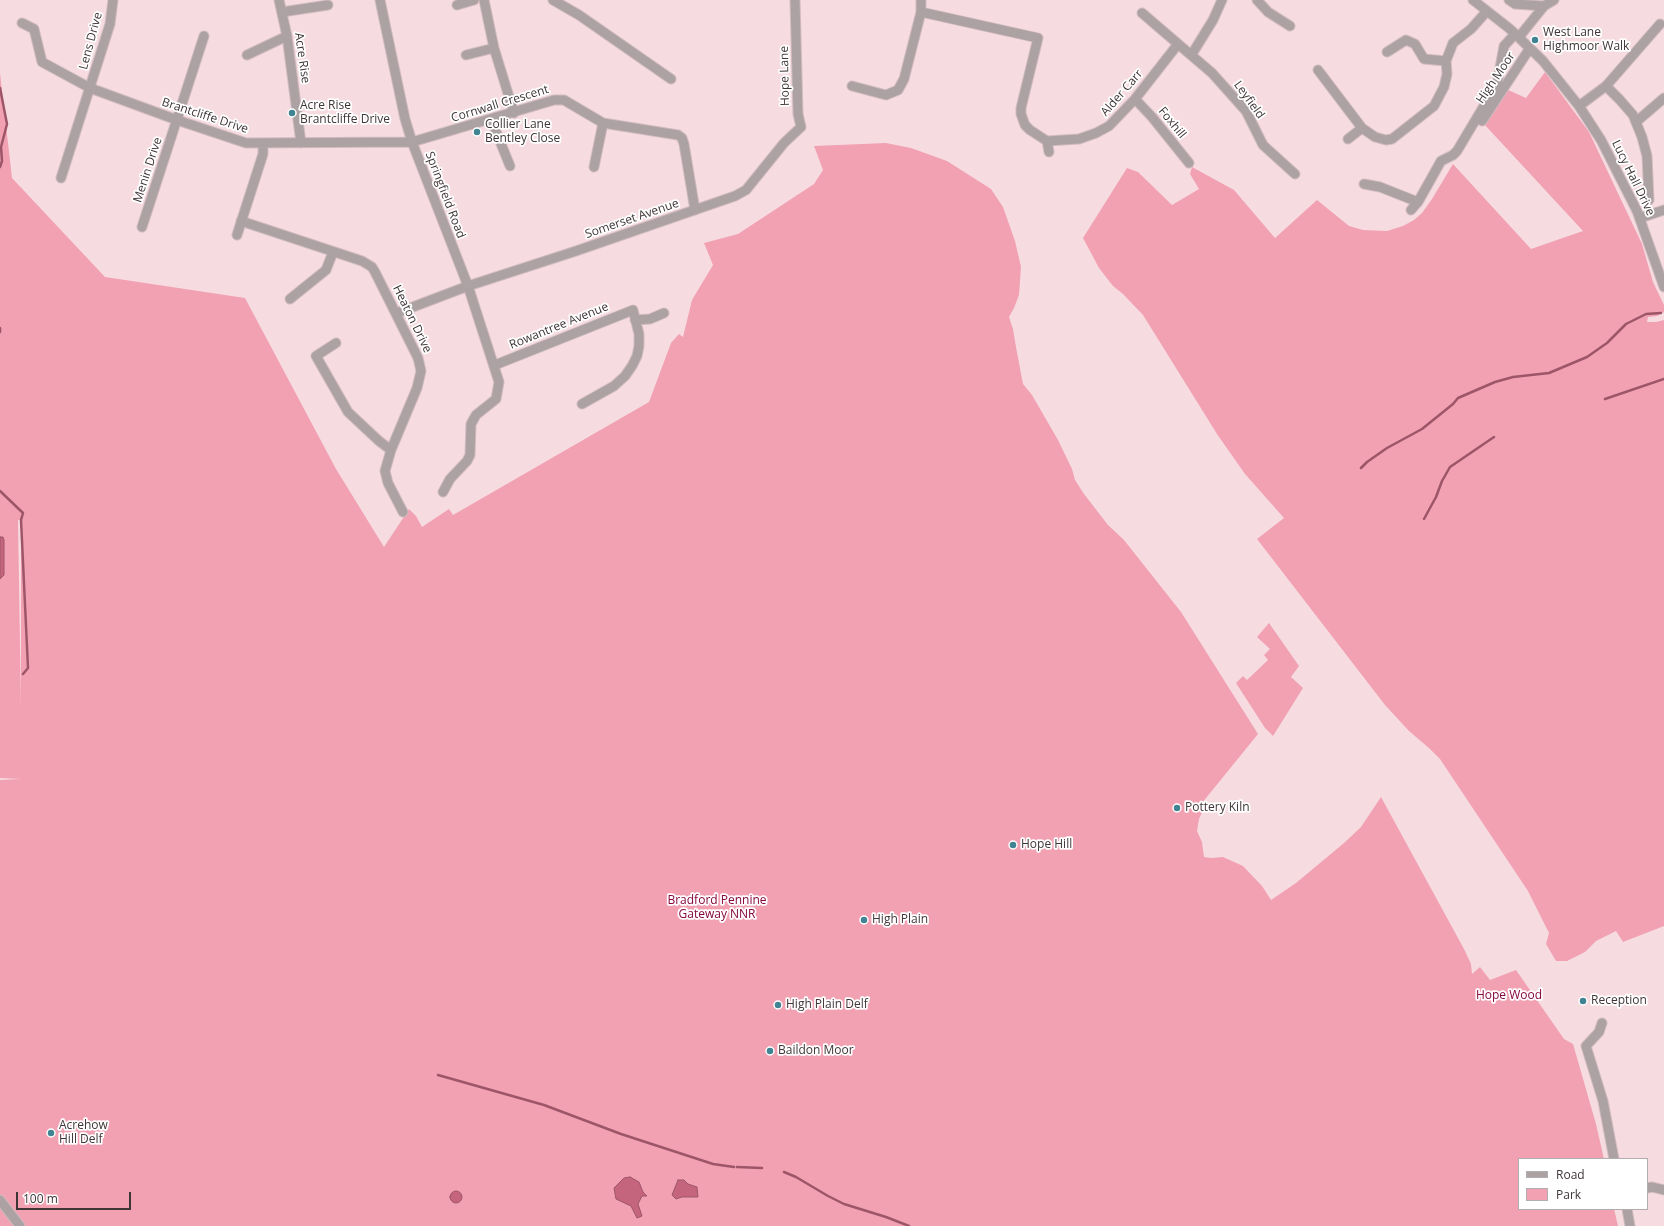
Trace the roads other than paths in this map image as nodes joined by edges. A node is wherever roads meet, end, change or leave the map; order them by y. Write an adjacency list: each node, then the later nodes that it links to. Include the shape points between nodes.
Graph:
1 (113, 0): 39 (street, Lens Drive, via 110,24)
2 (279, 0): 18 (street, Acre Rise)
3 (380, 0): 52 (street, Springfield Road)
4 (474, 0): 15 (street)
5 (484, 0): 28 (street)
6 (553, 0): 36 (street)
7 (795, 0): 55 (street, Hope Lane, via 798,114 801,127)
8 (921, 0): 19 (street)
9 (1222, 0): 31 (street)
10 (1257, 0): 23 (street, via 1268,12)
11 (1473, 0): 17 (street, Lucy Hall Drive)
12 (1509, 0): 16 (street, via 1515,4)
13 (1554, 0): 16 (street)
14 (328, 5): 18 (street)
15 (457, 5)
16 (1544, 6): 26 (street)
17 (1487, 10): 26 (street, Lucy Hall Drive); 34 (street, via 1471,29 1453,43)
18 (282, 12): 25 (street, Acre Rise)
19 (921, 12): 37 (street, via 904,79 898,90 886,95); 51 (street, via 1038,38 1021,114 1025,125)
20 (1142, 13): 27 (street, Leyfield)
21 (22, 23): 39 (street, Brantcliffe Drive, via 34,29 42,62)
22 (1660, 24): 38 (street)
23 (1290, 26)
24 (204, 36): 45 (street, Menin Drive)
25 (287, 36): 32 (street); 54 (street, Acre Rise)
26 (1517, 36): 29 (street, Lucy Hall Drive); 64 (street, via 1504,46 1497,84 1457,151 1441,161)
27 (1178, 44): 31 (street, Leyfield); 41 (street, Alder Carr)
28 (494, 48): 33 (street); 43 (street)
29 (1530, 48): 42 (street, Lucy Hall Drive); 46 (street, High Moor)
30 (1387, 52): 34 (street, via 1406,40 1415,44 1424,58)
31 (1192, 54): 60 (street, Leyfield, via 1246,111 1263,144)
32 (247, 55)
33 (466, 55)
34 (1446, 61): 49 (street, via 1447,74 1440,97 1434,106 1397,136 1392,139 1380,138 1367,132)
35 (1318, 70): 49 (street)
36 (671, 79)
37 (852, 86)
38 (1606, 86): 42 (street); 47 (street, via 1633,115)
39 (90, 88): 45 (street, Brantcliffe Drive); 61 (street, Lens Drive)
40 (1664, 98): 47 (street)
41 (1135, 99): 51 (street, Alder Carr, via 1103,130 1079,139); 57 (street, Foxhill)
42 (1579, 106): 68 (street, Lucy Hall Drive, via 1601,140)
43 (514, 113): 44 (street, Cornwall Crescent); 48 (street, Cornwall Crescent, via 559,99 570,102)
44 (491, 119): 52 (street, Cornwall Crescent); 58 (street)
45 (177, 120): 53 (street, Brantcliffe Drive, via 246,143); 70 (street, Menin Drive)
46 (1482, 121)
47 (1636, 122): 63 (street, via 1647,156)
48 (604, 123): 59 (street); 65 (street, Cornwall Crescent, via 672,133 682,138)
49 (1359, 124): 50 (street)
50 (1348, 139)
51 (1047, 141): 56 (street)
52 (412, 142): 54 (street, Brantcliffe Drive); 73 (street, Springfield Road)
53 (263, 143): 54 (street, Brantcliffe Drive); 69 (street, via 263,154)
54 (301, 143)
55 (784, 144): 65 (street, Somerset Avenue, via 746,190)
56 (1050, 152)
57 (1189, 163)
58 (510, 166)
59 (594, 167)
60 (1295, 174)
61 (61, 178)
62 (1364, 184): 64 (street, via 1380,187)
63 (1649, 200)
64 (1418, 202): 66 (street)
65 (696, 210): 73 (street, Somerset Avenue)
66 (1411, 210)
67 (1664, 210): 68 (street)
68 (1640, 218): 74 (street, Lucy Hall Drive)
69 (241, 221): 71 (street); 72 (street, Heaton Drive)
70 (142, 227)
71 (237, 235)
72 (333, 252): 75 (street, via 326,270); 77 (street, Heaton Drive, via 362,261 372,267)
73 (468, 286): 77 (street, Somerset Avenue); 80 (street, Springfield Road)
74 (1664, 287)
75 (290, 299)
76 (664, 313): 78 (street, via 650,320)
77 (397, 314): 82 (street, Heaton Drive, via 418,358 421,371 417,388)
78 (635, 320): 80 (street, Rowantree Avenue, via 633,310); 81 (street, via 639,346 632,366 614,386)
79 (336, 343): 82 (street, via 316,356 348,412)
80 (495, 365): 83 (street, Springfield Road, via 499,382 498,394 493,403 473,419 470,429 470,455 450,479)
81 (582, 404)
82 (391, 450): 84 (street, Heaton Drive, via 385,472)
83 (443, 492)
84 (403, 512)
85 (1602, 1023): 86 (street, via 1599,1032 1586,1046 1603,1101)
86 (1614, 1158)
87 (1648, 1188): 88 (street)
88 (1664, 1190)
89 (0, 1200): 91 (street)
90 (1627, 1210): 92 (street)
91 (20, 1226)
92 (1630, 1226)

